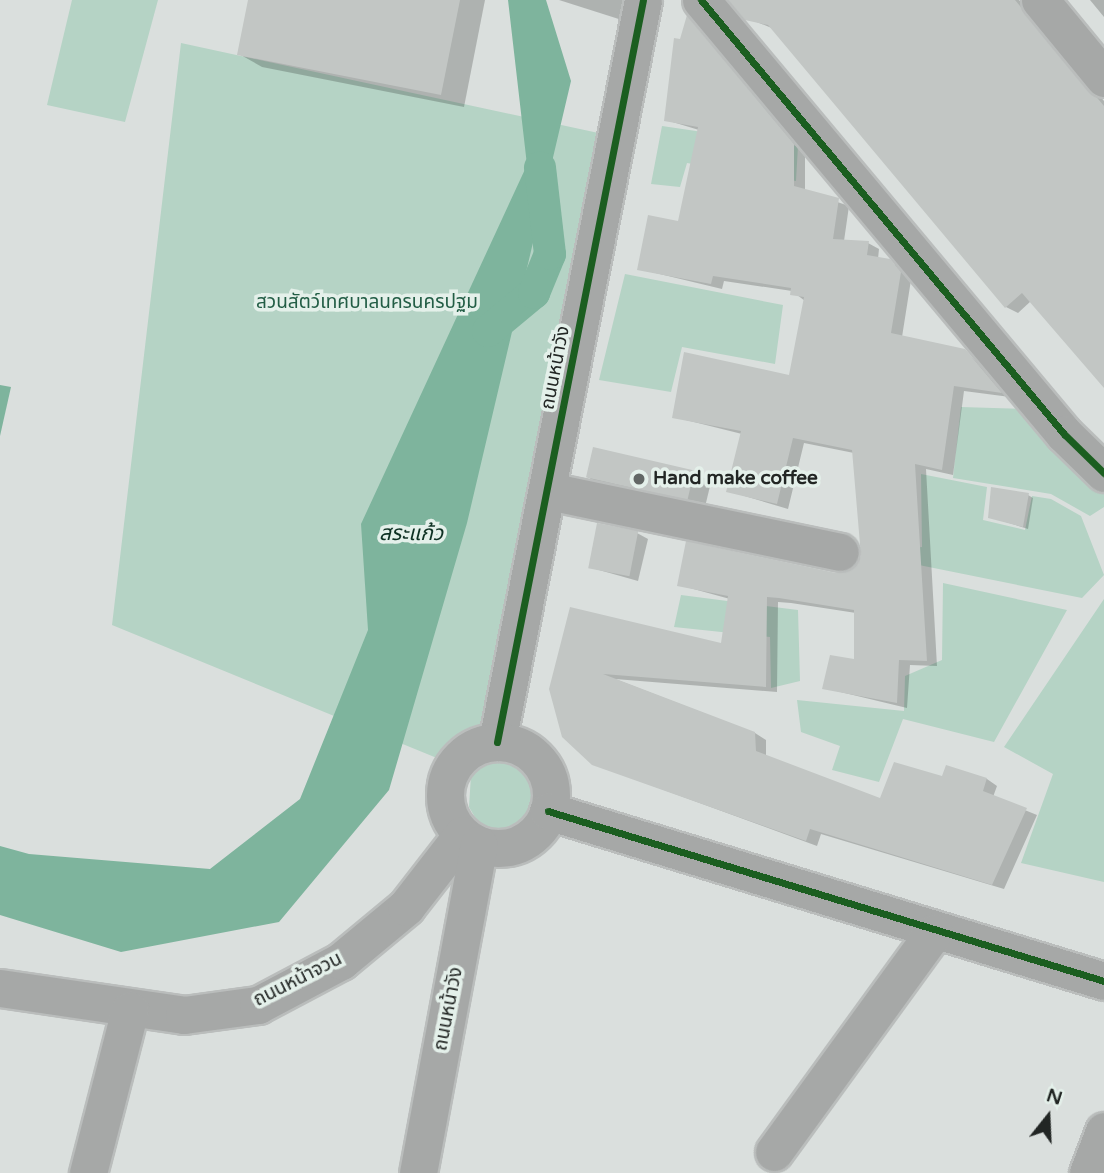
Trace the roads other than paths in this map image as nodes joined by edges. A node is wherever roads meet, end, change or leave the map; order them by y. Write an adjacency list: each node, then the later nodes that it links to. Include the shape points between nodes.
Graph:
1 (643, 0): 6 (street, ถนนหน้าวัง)
2 (701, 0): 5 (street, via 1064,434)
3 (1040, 0): 4 (street)
4 (1104, 78)
5 (1104, 473)
6 (548, 491): 7 (street); 8 (street, ถนนหน้าวัง)
7 (839, 552)
8 (497, 742): 9 (street, via 514,745 540,764 550,787); 10 (street, via 469,751 449,773 446,806)
9 (548, 811): 10 (street, via 529,838 496,848); 11 (street)
10 (471, 840): 14 (street, ถนนหน้าจวน, via 406,907 341,961 258,1005 184,1015); 18 (street, ถนนหน้าวัง)
11 (933, 933): 12 (street); 16 (street)
12 (1104, 981)
13 (0, 988): 14 (street, ถนนหน้าจวน)
14 (130, 1010): 17 (street)
15 (1104, 1132): 19 (street)
16 (774, 1152)
17 (89, 1173)
18 (418, 1173)
19 (1088, 1173)

